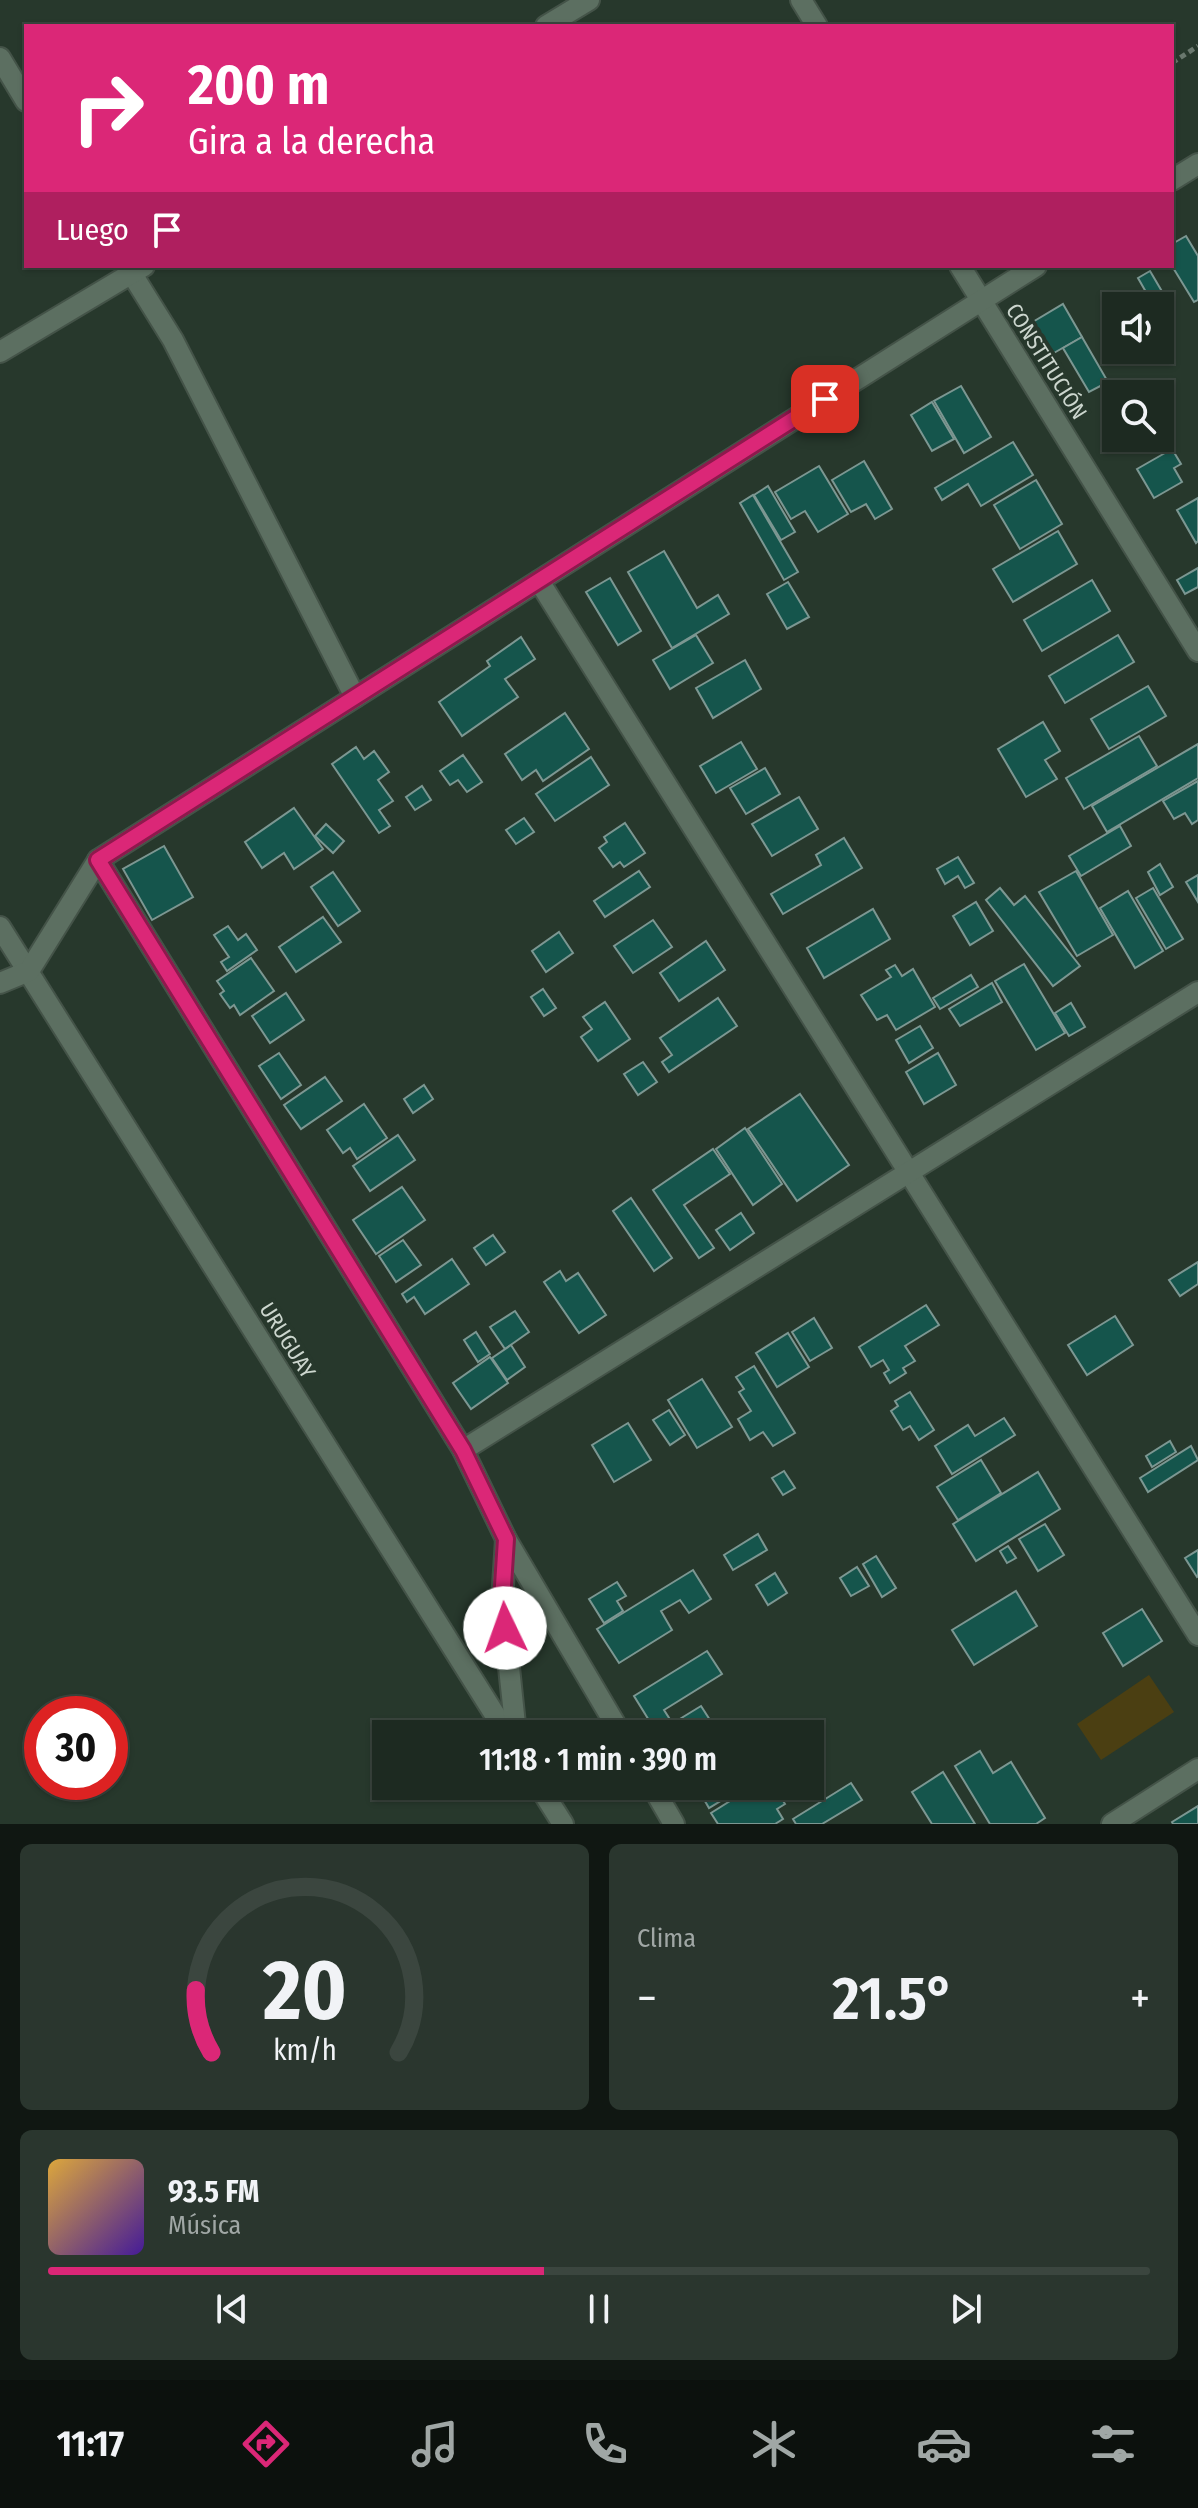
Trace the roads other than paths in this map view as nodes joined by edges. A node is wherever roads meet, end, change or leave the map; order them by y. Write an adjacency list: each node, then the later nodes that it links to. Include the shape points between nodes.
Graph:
1 (589, 0): 3 (street)
2 (801, 0): 4 (street)
3 (549, 24)
4 (816, 24)
5 (0, 58): 6 (street)
6 (24, 98)
7 (1198, 164): 8 (street)
8 (1174, 179)
9 (134, 268): 13 (street); 16 (street)
10 (961, 268): 12 (street, CONSTITUCIÓN)
11 (1033, 268): 12 (street)
12 (981, 301): 14 (street); 15 (street, CONSTITUCIÓN)
13 (0, 352)
14 (539, 581): 16 (street); 22 (street)
15 (1198, 651)
16 (355, 697): 17 (street)
17 (98, 860): 19 (street); 23 (street)
18 (0, 927): 19 (street, URUGUAY)
19 (29, 971): 20 (street); 26 (street, URUGUAY)
20 (0, 983)
21 (1198, 992): 22 (street)
22 (910, 1173): 23 (street); 25 (street)
23 (463, 1450): 24 (street)
24 (506, 1539): 27 (street, via 502,1601); 28 (street)
25 (1198, 1635)
26 (498, 1720)
27 (515, 1720)
28 (613, 1720)
29 (1198, 1769): 34 (street)
30 (548, 1800): 32 (street)
31 (660, 1800): 33 (street)
32 (563, 1824)
33 (674, 1824)
34 (1112, 1824)

